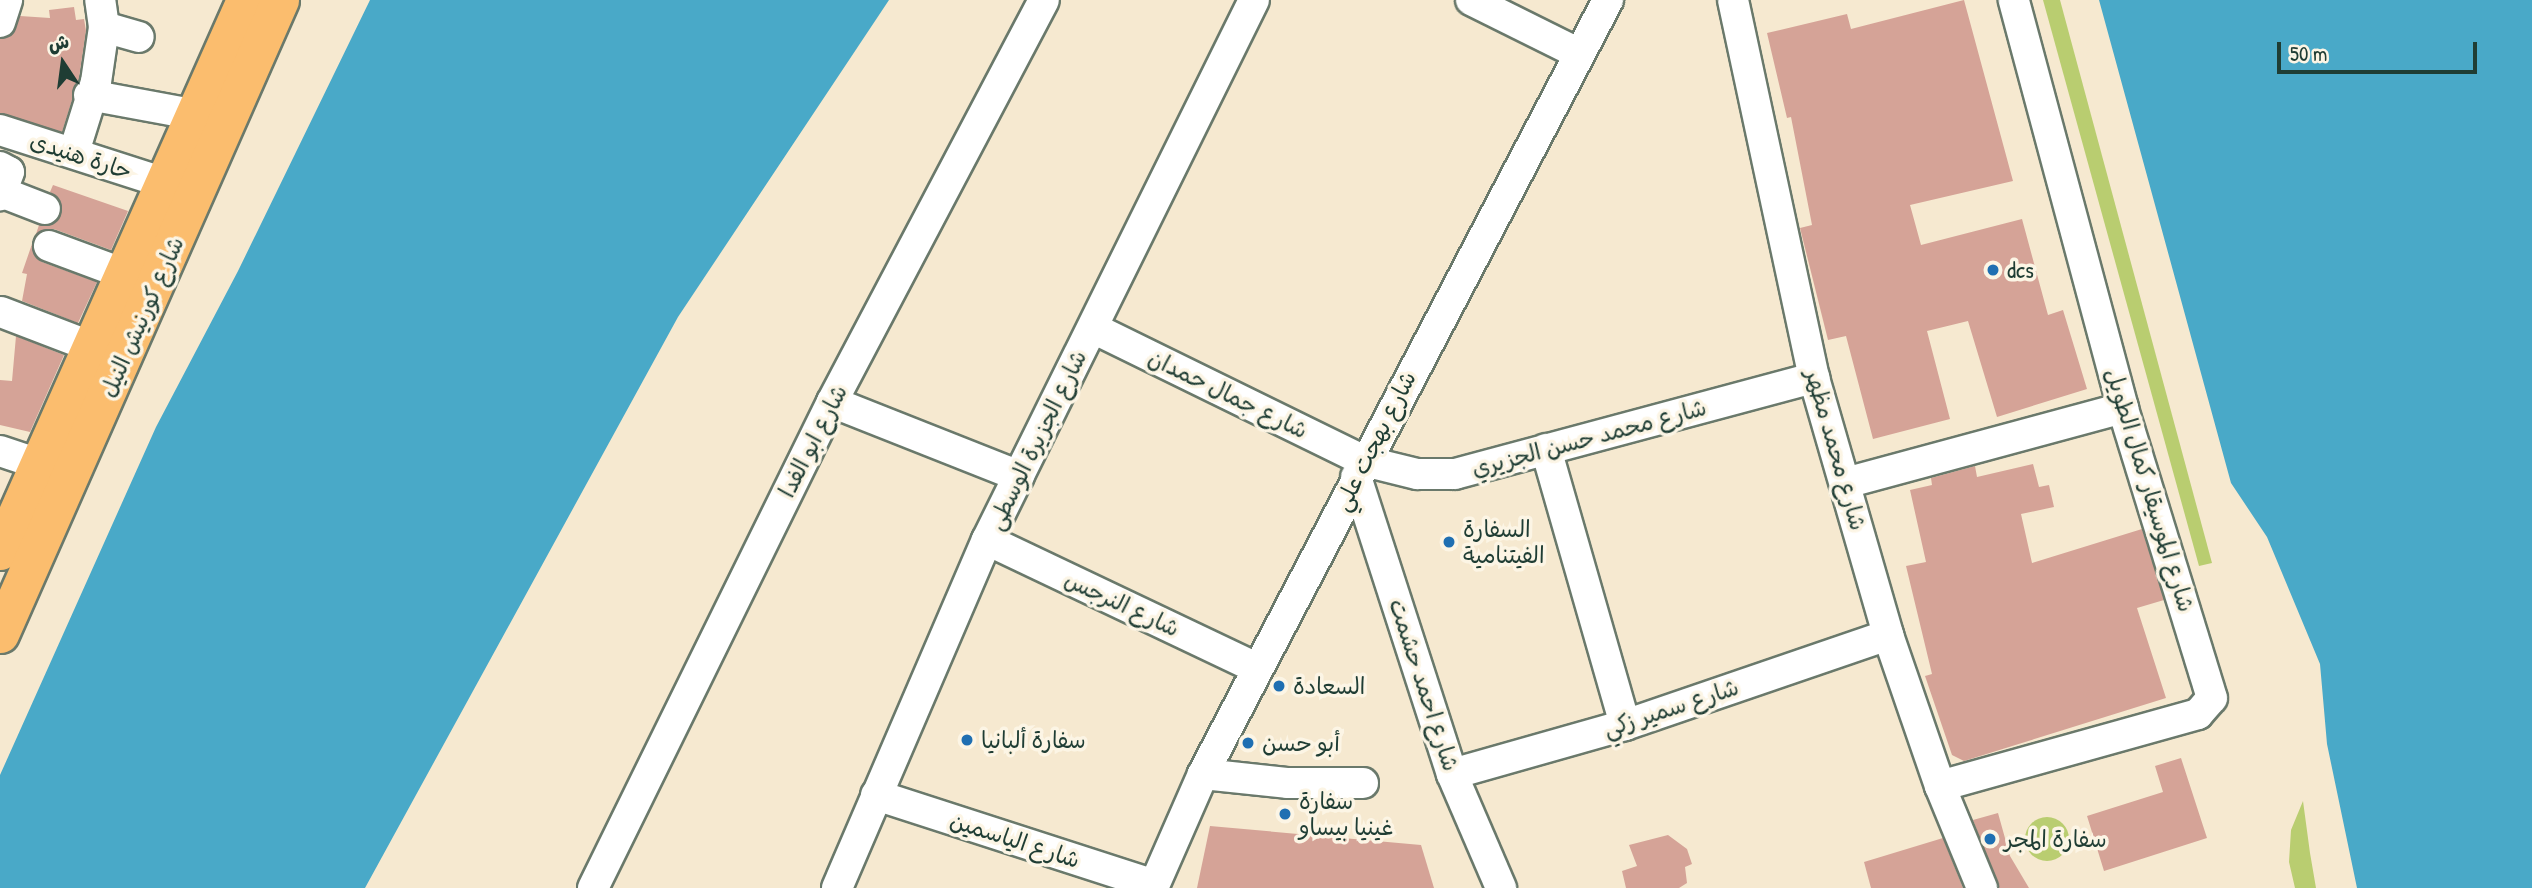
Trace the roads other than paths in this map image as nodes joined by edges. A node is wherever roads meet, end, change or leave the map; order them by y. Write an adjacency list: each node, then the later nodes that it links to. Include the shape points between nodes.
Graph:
1 (7, 0): 11 (street)
2 (245, 0): 15 (main road, شارع كورنيش النيل)
3 (281, 0): 38 (main road, شارع كورنيش النيل)
4 (1044, 0): 27 (street, شارع ابو الفدا)
5 (1254, 0): 24 (street, شارع الجزيرة الوسطى)
6 (1471, 0): 13 (street)
7 (1608, 0): 13 (street, شارع بهجت علي)
8 (1733, 0): 26 (street, شارع محمد مظهر)
9 (2014, 0): 28 (street, شارع الموسيقار كمال الطويل)
10 (102, 14): 12 (street); 14 (street, via 96,82)
11 (0, 22)
12 (139, 37)
13 (1578, 53): 32 (street, شارع بهجت علي)
14 (89, 96): 15 (street); 17 (street)
15 (193, 114): 18 (main road, شارع كورنيش النيل)
16 (0, 130): 17 (street, حارة هنيدى)
17 (74, 152): 18 (street, حارة هنيدى)
18 (162, 182): 22 (main road, شارع كورنيش النيل)
19 (0, 185): 20 (street)
20 (45, 209)
21 (49, 246): 22 (street)
22 (122, 273): 25 (main road, شارع كورنيش النيل)
23 (1, 312): 25 (street)
24 (1093, 328): 32 (street, شارع جمال حمدان); 33 (street, شارع الجزيرة الوسطى)
25 (90, 346): 31 (main road, شارع كورنيش النيل)
26 (1814, 378): 29 (street, شارع محمد حسن الجزيري); 34 (street, شارع محمد مظهر)
27 (832, 402): 33 (street); 48 (street, شارع ابو الفدا)
28 (2123, 408): 34 (street); 45 (street, شارع الموسيقار كمال الطويل, via 2213,690 2209,705 2198,714)
29 (1546, 449): 32 (street, شارع محمد حسن الجزيري, via 1436,475); 41 (street)
30 (0, 451): 31 (street)
31 (39, 464): 35 (main road, شارع كورنيش النيل)
32 (1360, 469): 40 (street, شارع بهجت علي); 43 (street, شارع احمد حشمت)
33 (1019, 475): 36 (street, شارع الجزيرة الوسطى)
34 (1844, 483): 39 (street, شارع محمد مظهر)
35 (9, 510): 37 (main road, شارع كورنيش النيل)
36 (987, 540): 40 (street, شارع النرجس); 46 (street, شارع الجزيرة الوسطى)
37 (0, 551)
38 (0, 634)
39 (1888, 635): 41 (street, شارع سمير زكي); 45 (street, شارع محمد مظهر)
40 (1257, 668): 42 (street, شارع بهجت علي)
41 (1625, 724): 43 (street, شارع سمير زكي)
42 (1203, 774): 44 (street, via 1287,783); 47 (street, شارع بهجت علي)
43 (1452, 774): 50 (street, شارع احمد حشمت)
44 (1363, 783)
45 (1940, 786): 51 (street, شارع محمد مظهر)
46 (876, 795): 47 (street, شارع الياسمين); 49 (street, شارع الجزيرة الوسطى)
47 (1154, 887)
48 (593, 888)
49 (838, 888)
50 (1501, 888)
51 (1982, 888)

